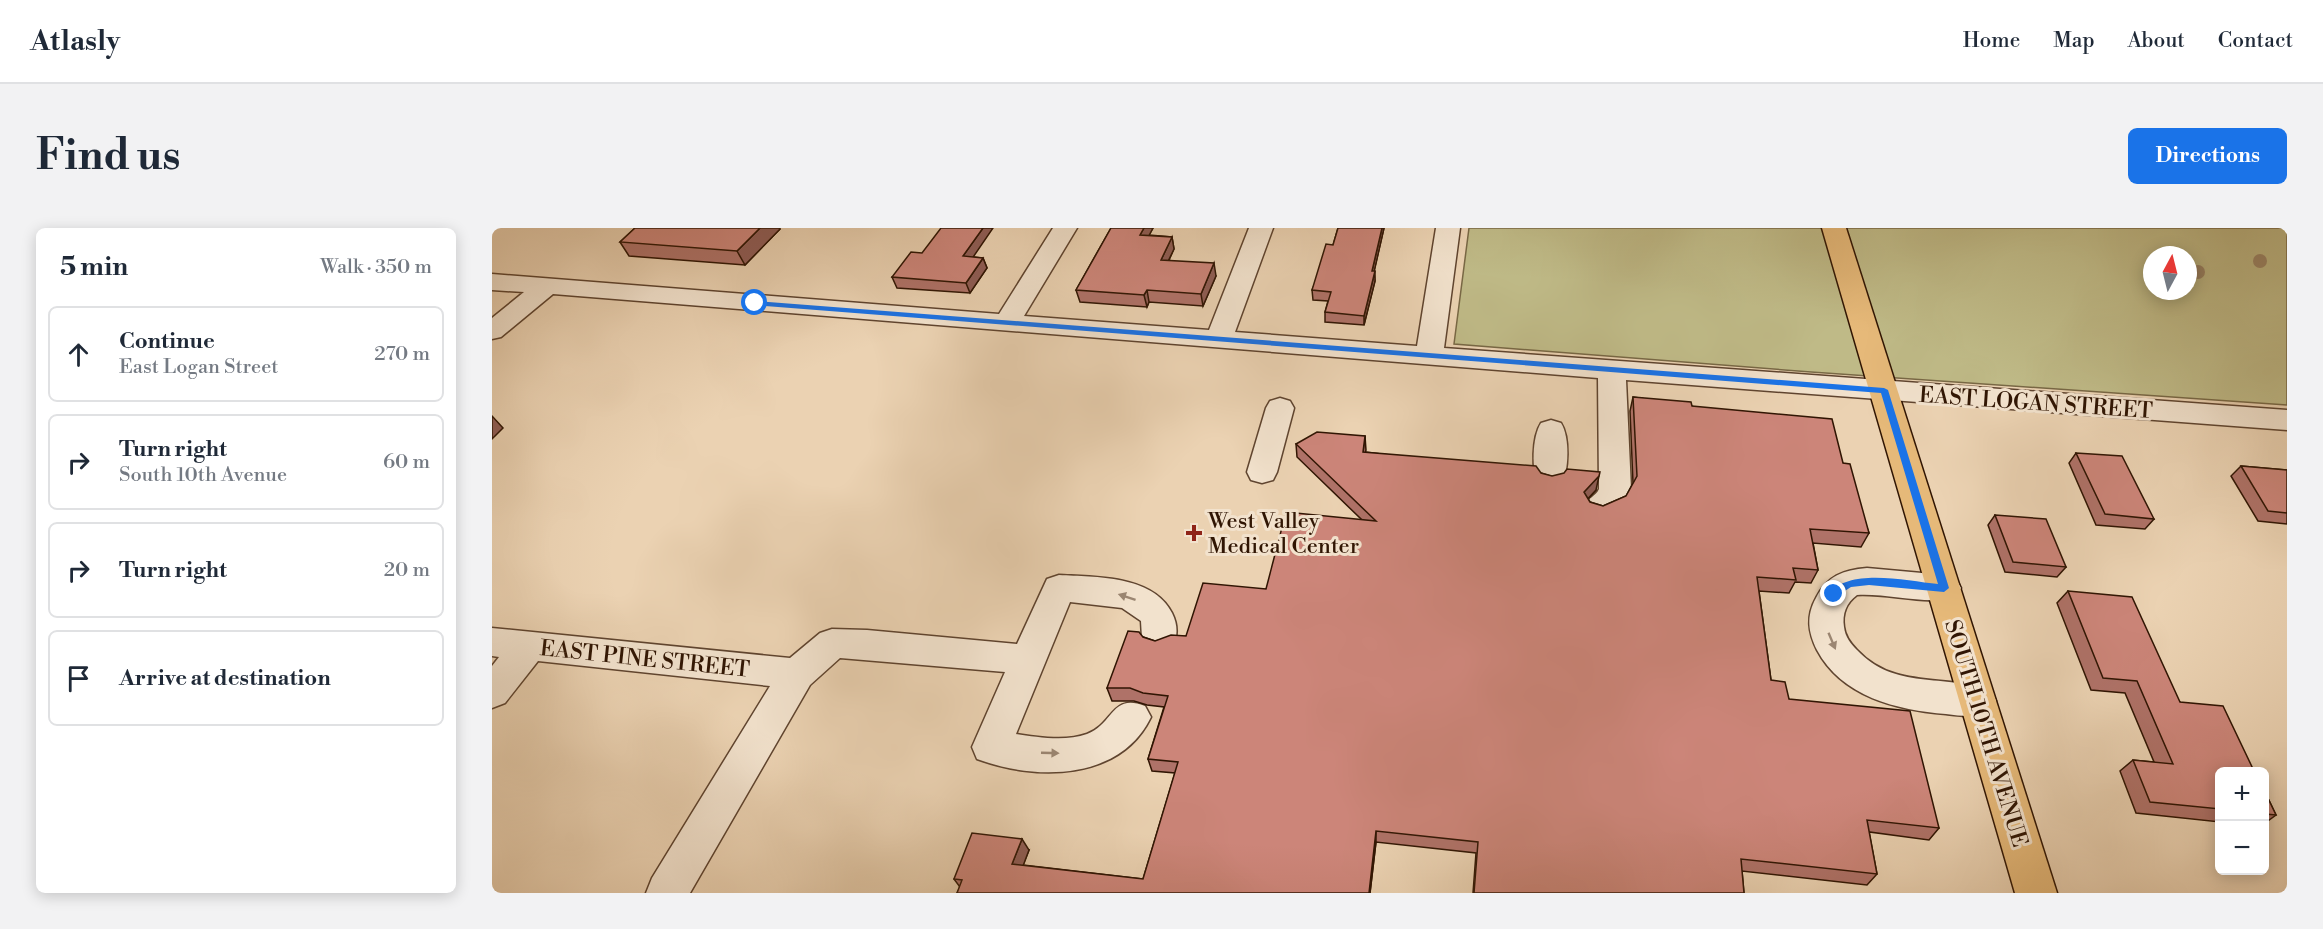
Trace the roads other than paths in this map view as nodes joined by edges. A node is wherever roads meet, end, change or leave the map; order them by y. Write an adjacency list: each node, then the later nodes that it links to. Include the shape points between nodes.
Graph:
1 (1065, 228): 7 (street)
2 (1262, 228): 9 (street)
3 (1448, 228): 10 (street)
4 (1834, 228): 12 (main road, SOUTH 10TH AVENUE)
5 (492, 282): 6 (street, EAST LOGAN STREET)
6 (548, 286): 7 (street, EAST LOGAN STREET); 8 (street)
7 (1007, 323): 9 (street, EAST LOGAN STREET)
8 (492, 332)
9 (1219, 340): 10 (street, EAST LOGAN STREET)
10 (1429, 356): 11 (street, EAST LOGAN STREET)
11 (1612, 370): 12 (street, EAST LOGAN STREET); 18 (street, via 1615,489 1610,500)
12 (1884, 390): 14 (street, EAST LOGAN STREET); 19 (main road, SOUTH 10TH AVENUE)
13 (1280, 408): 16 (street)
14 (2287, 420)
15 (1551, 430): 17 (street)
16 (1262, 472)
17 (1550, 477)
18 (1599, 506)
19 (1944, 588): 26 (main road, SOUTH 10TH AVENUE); 26 (street, one-way to 26, via 1849,584 1834,594 1825,625 1833,648 1850,668 1877,684 1903,694)
20 (1160, 638): 23 (street, one-way to 23, via 1156,615 1144,602 1117,593 1059,588)
21 (492, 642): 22 (street, EAST PINE STREET)
22 (530, 646): 24 (street, EAST PINE STREET); 25 (street)
23 (1028, 660): 24 (street, via 832,643); 27 (street, one-way to 27, via 991,747 1051,754 1082,753 1111,740)
24 (797, 674): 28 (street)
25 (492, 692)
26 (1978, 702): 29 (main road, SOUTH 10TH AVENUE)
27 (1132, 717)
28 (667, 893)
29 (2036, 893)

